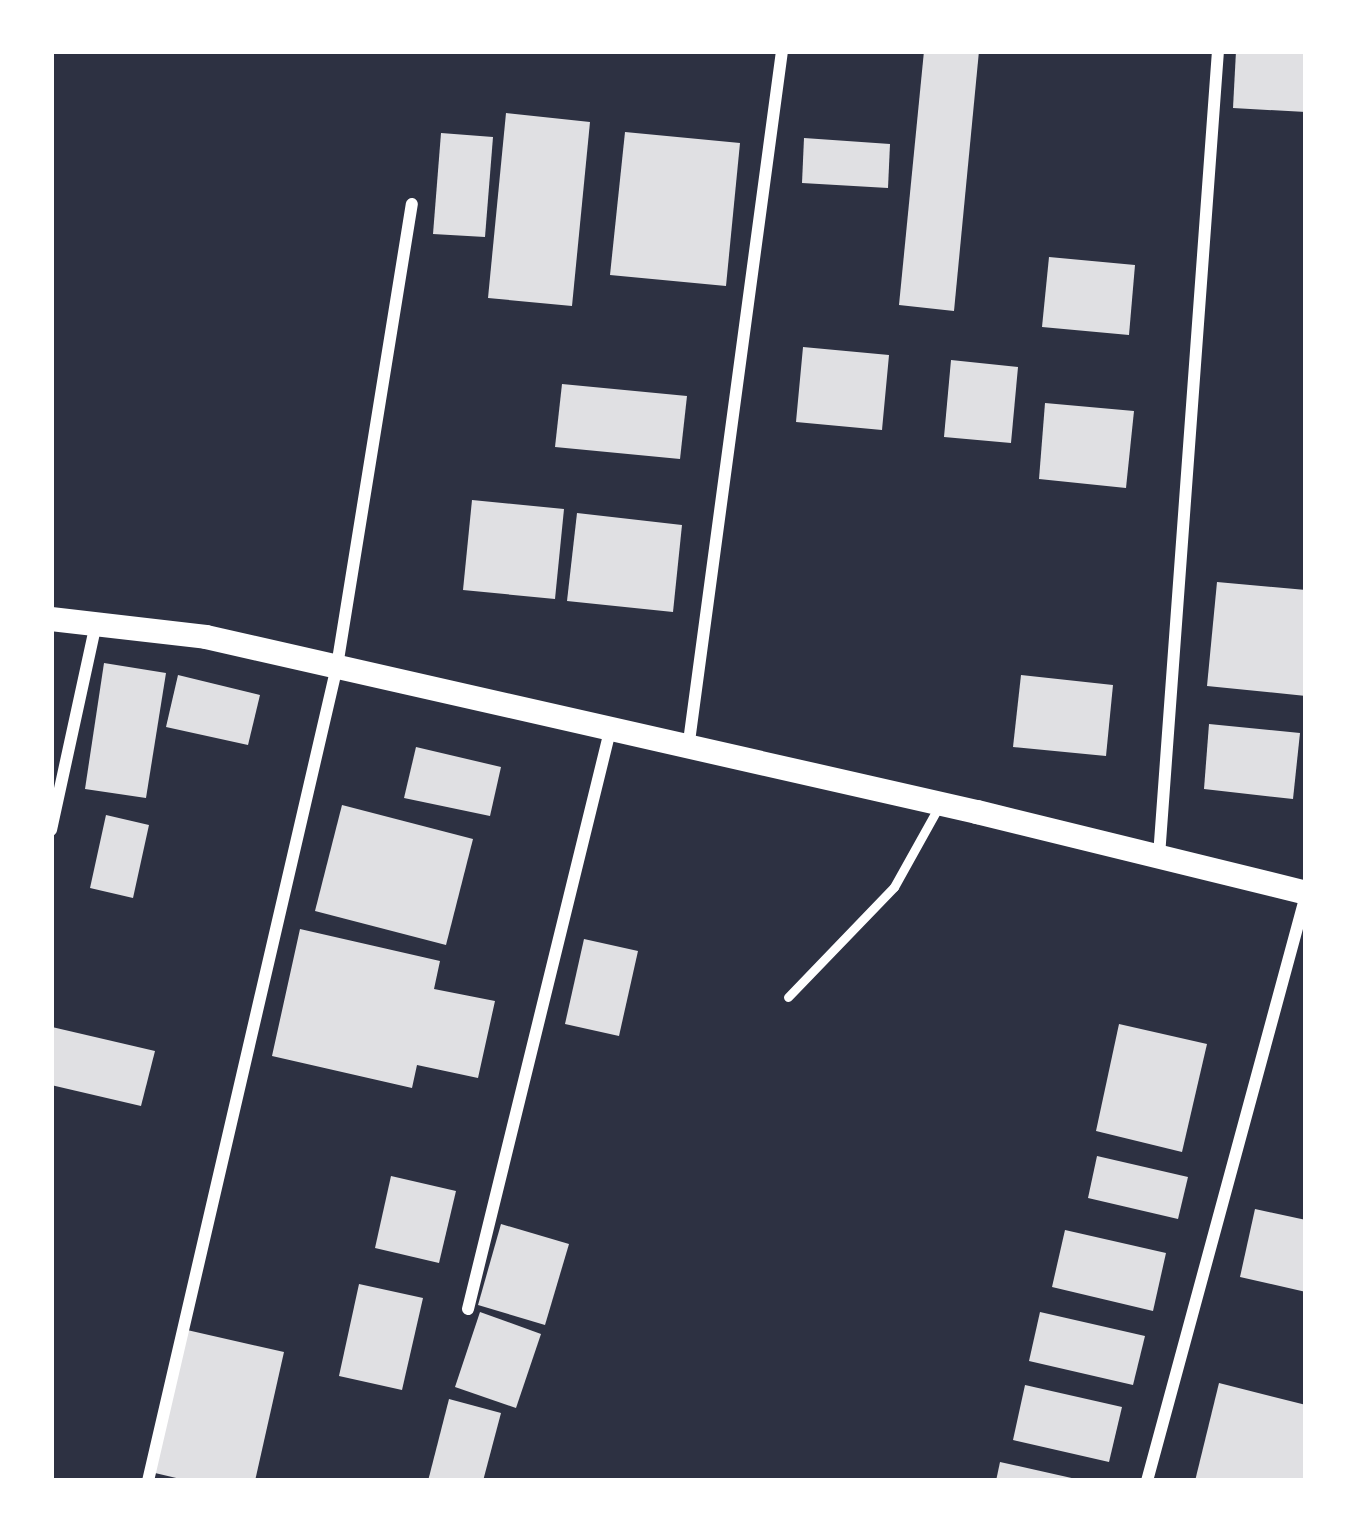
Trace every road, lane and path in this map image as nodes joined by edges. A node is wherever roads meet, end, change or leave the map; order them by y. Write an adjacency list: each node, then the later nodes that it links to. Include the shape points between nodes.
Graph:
1 (782, 51): 8 (street)
2 (1218, 51): 11 (street)
3 (412, 204): 6 (street)
4 (51, 619): 5 (main road)
5 (96, 624): 6 (main road, via 206,637); 10 (street)
6 (338, 666): 7 (main road); 15 (street)
7 (610, 731): 8 (main road); 14 (street)
8 (687, 750): 9 (main road)
9 (941, 804): 11 (main road); 13 (lane, via 894,887)
10 (51, 830)
11 (1159, 856): 12 (main road)
12 (1306, 894): 16 (street)
13 (788, 997)
14 (468, 1310)
15 (148, 1481)
16 (1147, 1481)

